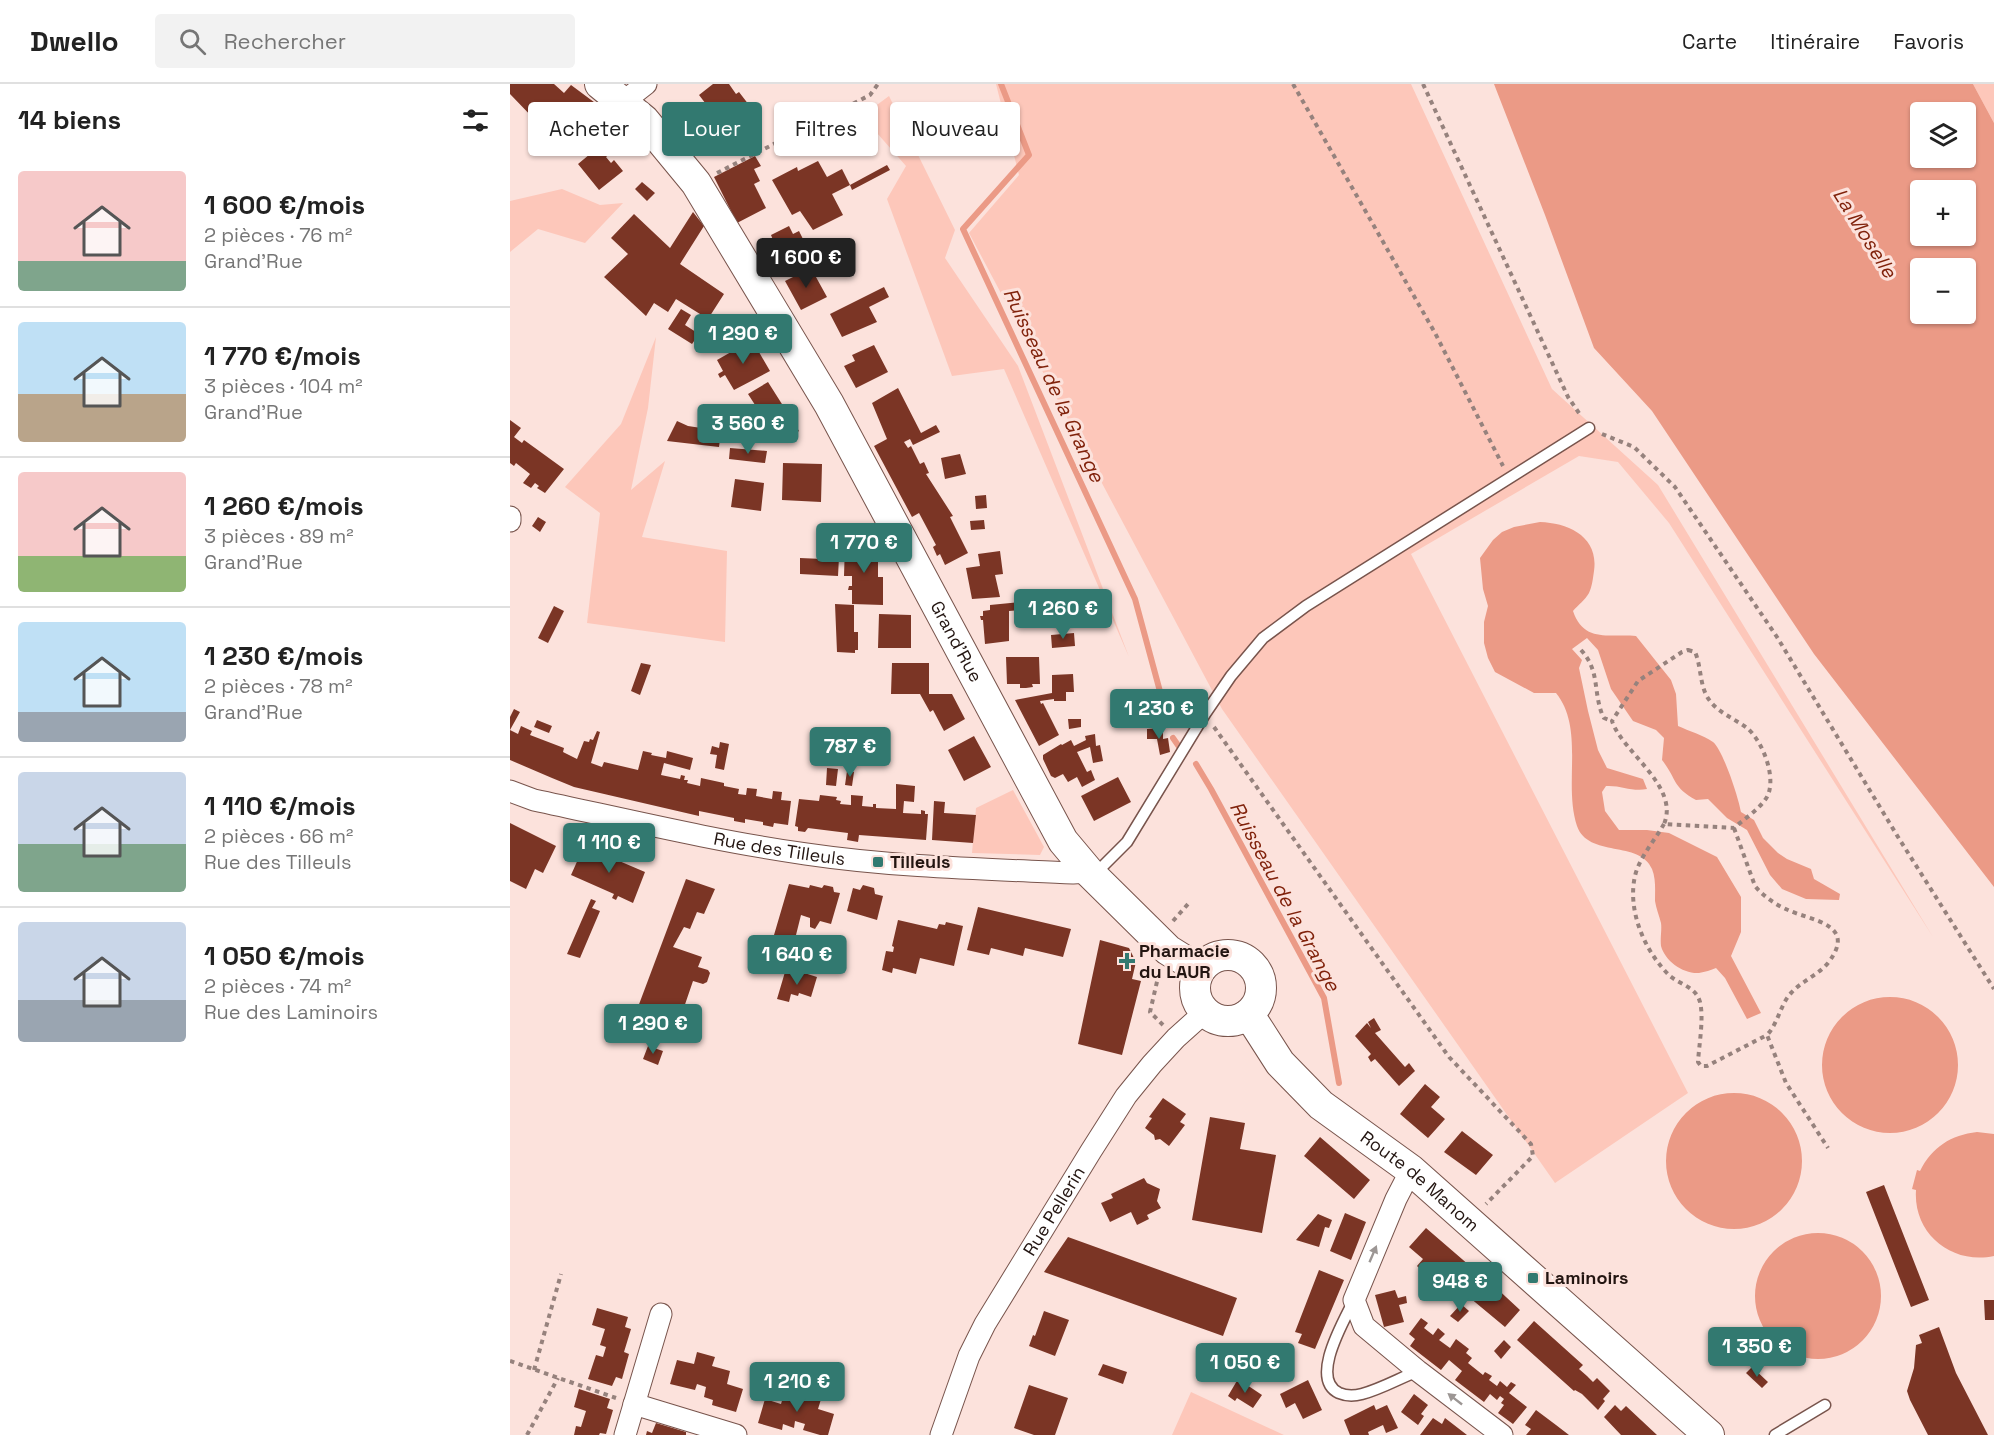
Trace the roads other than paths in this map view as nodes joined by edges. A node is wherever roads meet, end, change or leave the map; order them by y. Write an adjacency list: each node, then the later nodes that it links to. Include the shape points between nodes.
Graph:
1 (600, 84): 3 (street, Grand'Rue)
2 (646, 84): 3 (street)
3 (623, 102)
4 (650, 127): 7 (street, Grand'Rue, via 696,183 829,404 1063,841)
5 (1589, 428): 7 (lane, via 1306,606 1263,638 1204,714 1127,842 1100,869)
6 (510, 791): 7 (street, Rue des Tilleuls, via 534,800 808,855)
7 (1089, 872): 8 (street, Grand'Rue, via 1168,950)
8 (1200, 970): 9 (street, via 1195,992); 10 (street, via 1217,957 1227,955 1238,956 1256,969 1262,989 1260,1000)
9 (1205, 1012): 10 (street, via 1225,1022); 19 (street, Rue Pellerin, via 1152,1064 1091,1151 985,1324 969,1356)
10 (1246, 1016): 11 (street, Route de Manom, via 1256,1024 1280,1063 1321,1105)
11 (1412, 1170): 12 (street, one-way to 11); 21 (street, Route de Manom)
12 (1354, 1300): 14 (street, via 1364,1326); 14 (lane, via 1326,1366 1326,1378 1334,1390 1346,1396 1361,1395)
13 (662, 1314): 15 (street)
14 (1418, 1371): 20 (street, one-way to 14)
15 (634, 1404): 17 (street); 18 (street)
16 (1825, 1405): 22 (lane)
17 (625, 1435)
18 (736, 1435)
19 (941, 1435)
20 (1502, 1435)
21 (1709, 1435)
22 (1775, 1435)

